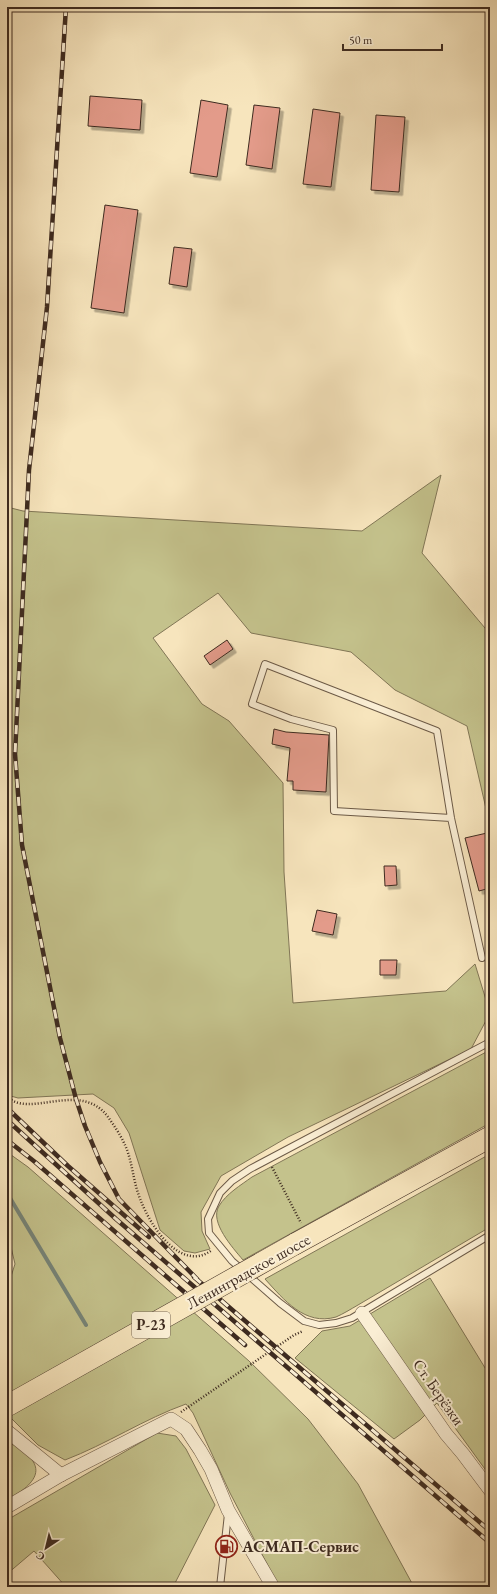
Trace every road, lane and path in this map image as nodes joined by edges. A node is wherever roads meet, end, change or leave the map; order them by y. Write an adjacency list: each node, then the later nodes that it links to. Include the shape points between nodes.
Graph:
1 (451, 818): 1 (lane, via 437,731 265,664 252,704 291,719 333,730 334,811); 2 (lane)
2 (482, 958)
3 (490, 1042): 7 (lane)
4 (7, 1096): 5 (path)
5 (9, 1100): 10 (path, via 23,1103 76,1099 94,1104 109,1118 125,1144 140,1200 166,1240 180,1253 195,1257 212,1251)
6 (490, 1137): 13 (highway, Ленинградское шоссе / Р-23, bridge)
7 (268, 1159): 8 (path); 10 (lane, via 232,1181 220,1193 208,1219 209,1233)
8 (300, 1222)
9 (490, 1235): 11 (lane)
10 (217, 1243): 12 (lane, via 232,1261 280,1303 304,1321)
11 (362, 1313): 12 (lane, via 336,1323); 17 (street, Ст. Берёзки, via 446,1434)
12 (320, 1325): 14 (path, via 294,1335)
13 (7, 1406)
14 (171, 1419): 16 (street); 19 (street, via 186,1429 211,1469)
15 (7, 1431): 16 (street)
16 (61, 1475): 18 (street)
17 (490, 1490)
18 (7, 1507)
19 (228, 1510): 20 (lane); 21 (street)
20 (220, 1587)
21 (273, 1587)

